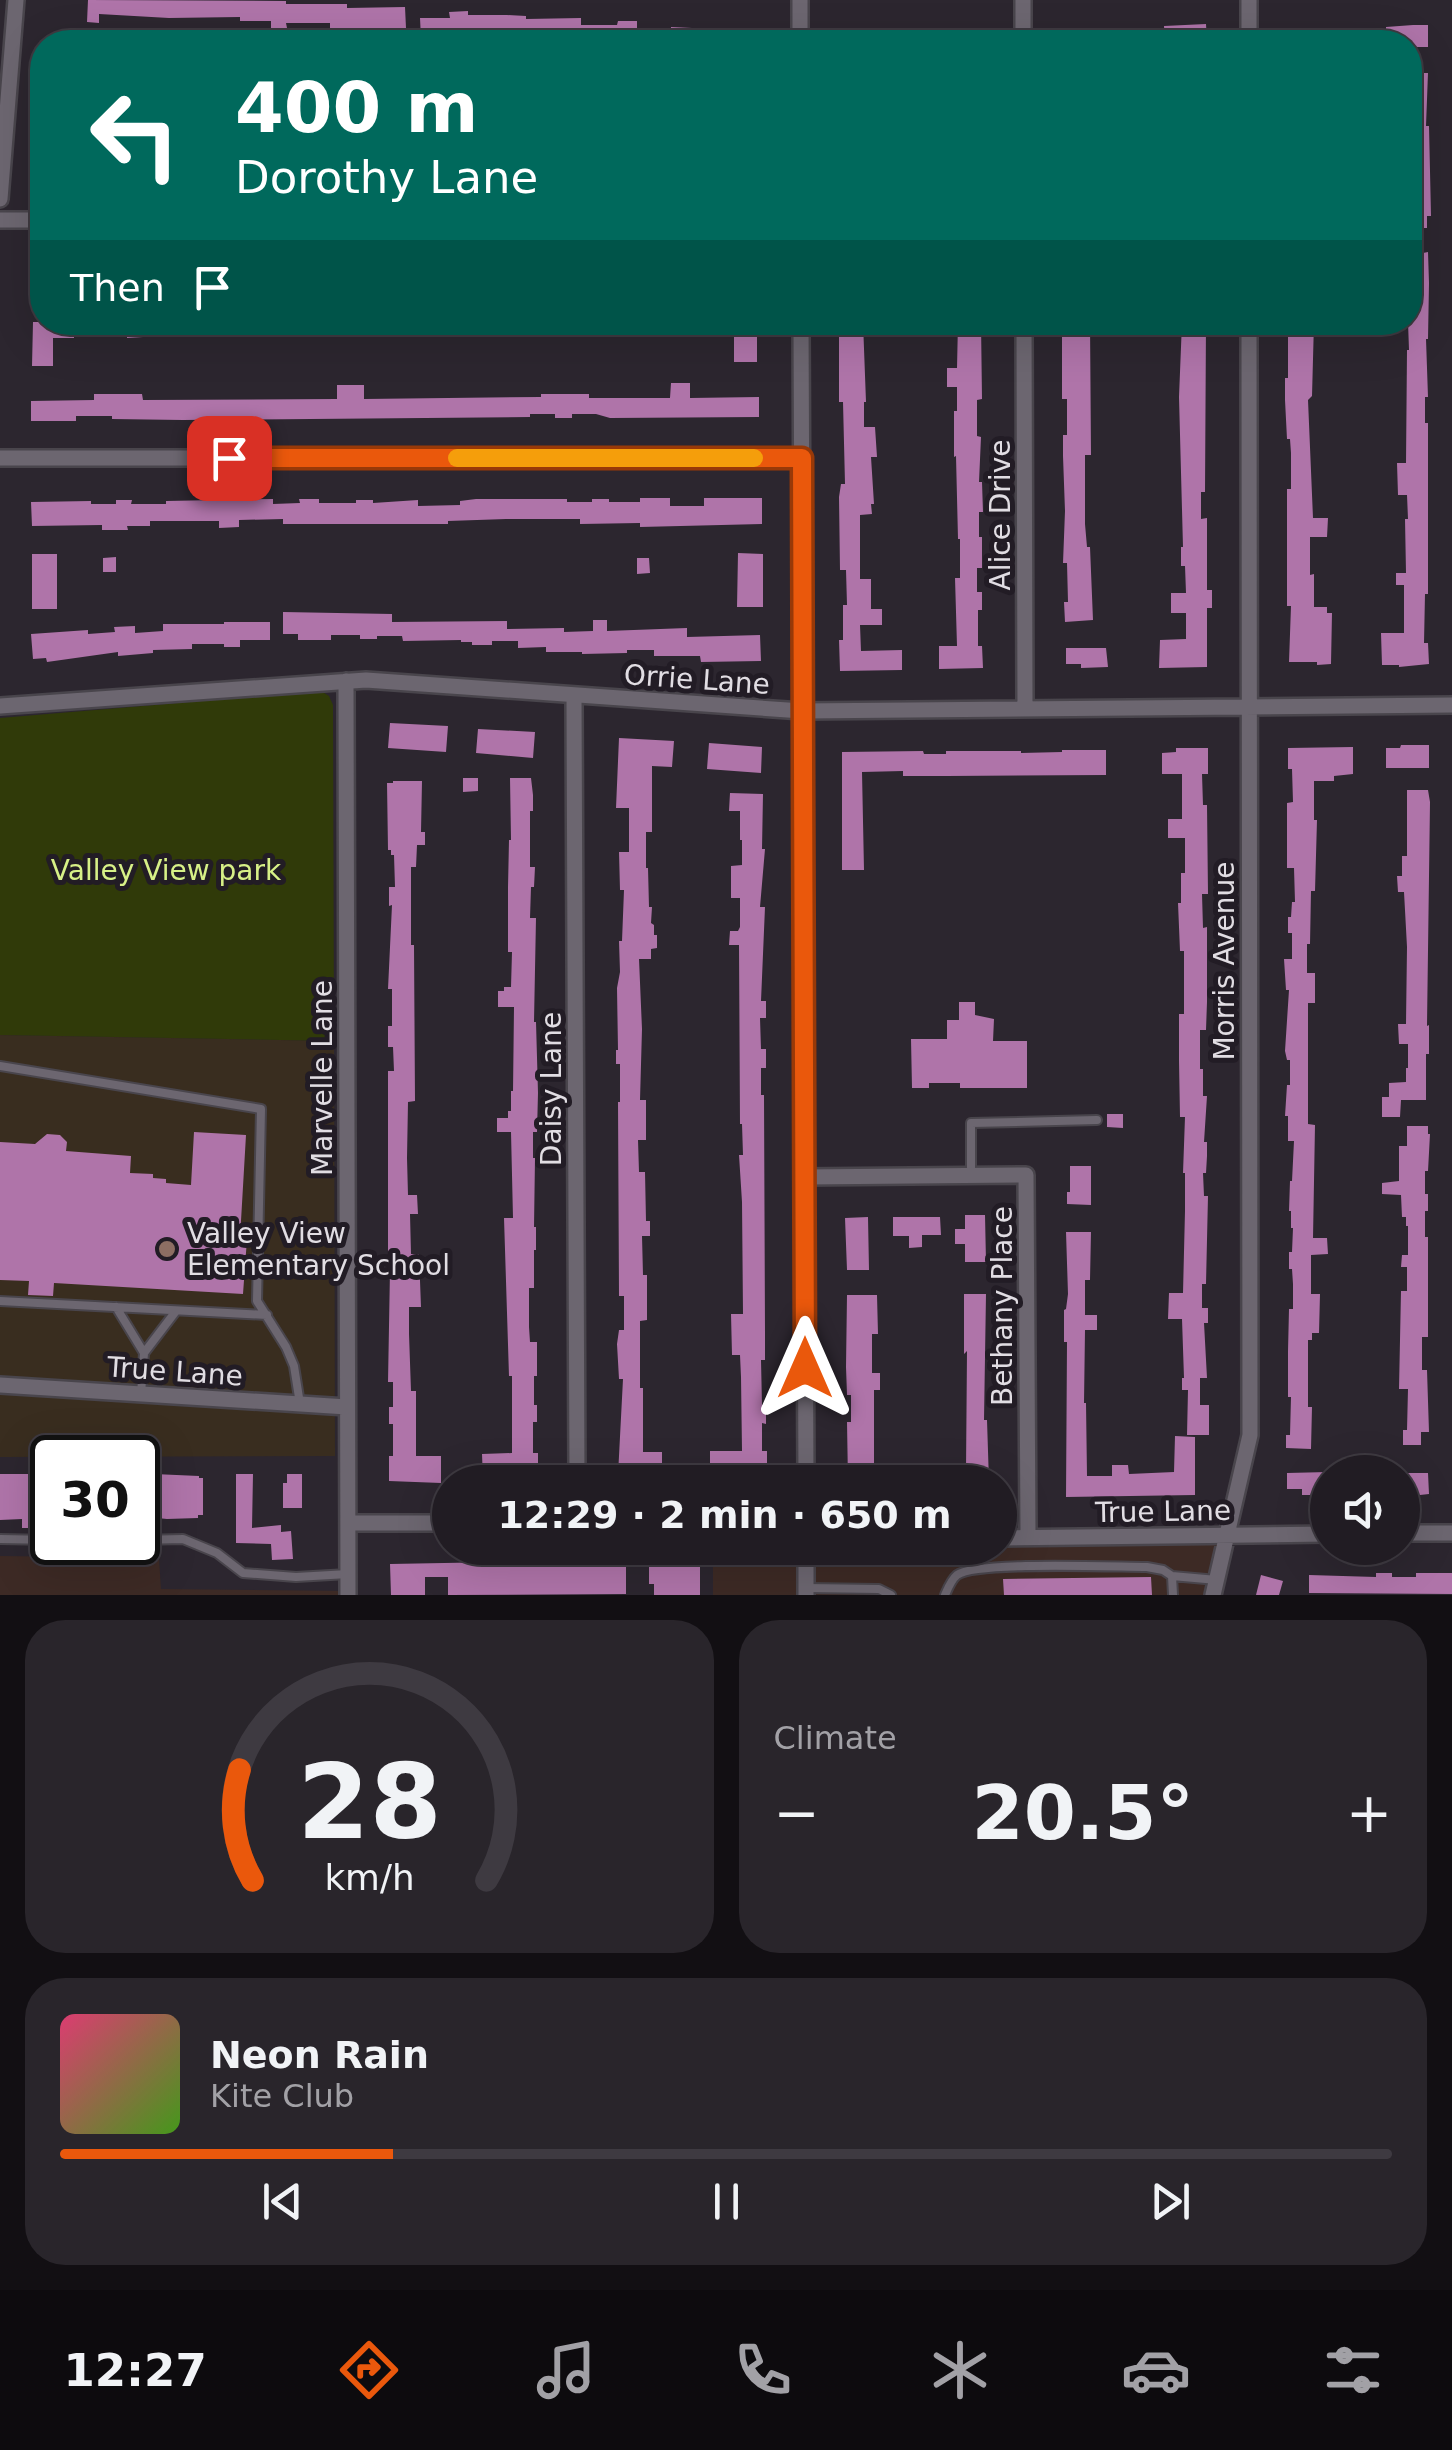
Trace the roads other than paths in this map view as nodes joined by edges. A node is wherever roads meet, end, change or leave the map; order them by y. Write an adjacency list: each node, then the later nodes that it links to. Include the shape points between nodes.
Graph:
1 (16, 0): 8 (street)
2 (800, 0): 5 (street)
3 (1022, 0): 6 (street)
4 (1249, 0): 7 (street)
5 (800, 30)
6 (1023, 30)
7 (1249, 30)
8 (0, 198)
9 (0, 220): 10 (street)
10 (30, 220)
11 (801, 335): 15 (street)
12 (1024, 335): 21 (street, Alice Drive)
13 (1249, 335): 20 (street, Morris Avenue)
14 (0, 458): 15 (street)
15 (802, 458): 22 (street)
16 (346, 681): 17 (street, Orrie Lane); 19 (street, Orrie Lane); 35 (street, Marvelle Lane)
17 (574, 696): 22 (street, Orrie Lane); 36 (street, Daisy Lane)
18 (1452, 705): 20 (street, Orrie Lane)
19 (0, 706)
20 (1249, 706): 21 (street, Orrie Lane); 43 (street, Morris Avenue, via 1250,1435)
21 (1026, 708): 22 (street, Orrie Lane)
22 (802, 710): 26 (street)
23 (0, 1066): 30 (lane, via 261,1109 257,1301)
24 (1097, 1120): 25 (lane, via 971,1124)
25 (971, 1176): 26 (street, Bethany Place); 45 (street, Bethany Place, via 1026,1175)
26 (804, 1178): 37 (street)
27 (0, 1301): 28 (lane)
28 (116, 1307): 29 (lane); 31 (lane)
29 (176, 1310): 30 (lane); 31 (lane)
30 (267, 1316): 34 (lane, via 294,1366)
31 (144, 1353): 33 (lane)
32 (0, 1384): 33 (street, True Lane)
33 (140, 1394): 34 (street, True Lane)
34 (300, 1404): 35 (street, True Lane)
35 (347, 1407): 39 (street, Marvelle Lane)
36 (577, 1465)
37 (806, 1465)
38 (432, 1522): 39 (street)
39 (348, 1523): 50 (street, Marvelle Lane)
40 (1452, 1533): 42 (street)
41 (1310, 1534): 43 (street, True Lane)
42 (1420, 1534)
43 (1228, 1535): 45 (street, True Lane); 52 (street, Morris Avenue)
44 (1017, 1537): 45 (street, True Lane)
45 (1028, 1537)
46 (0, 1539): 47 (lane)
47 (30, 1540)
48 (160, 1540): 50 (lane, via 183,1539 243,1573)
49 (806, 1565): 53 (street)
50 (348, 1574): 54 (street, Marvelle Lane)
51 (1172, 1576): 52 (lane); 56 (lane, via 1147,1567 971,1569 958,1574); 57 (lane)
52 (1215, 1588)
53 (806, 1592): 55 (lane, via 880,1588)
54 (348, 1595)
55 (891, 1595)
56 (945, 1595)
57 (1173, 1595)

